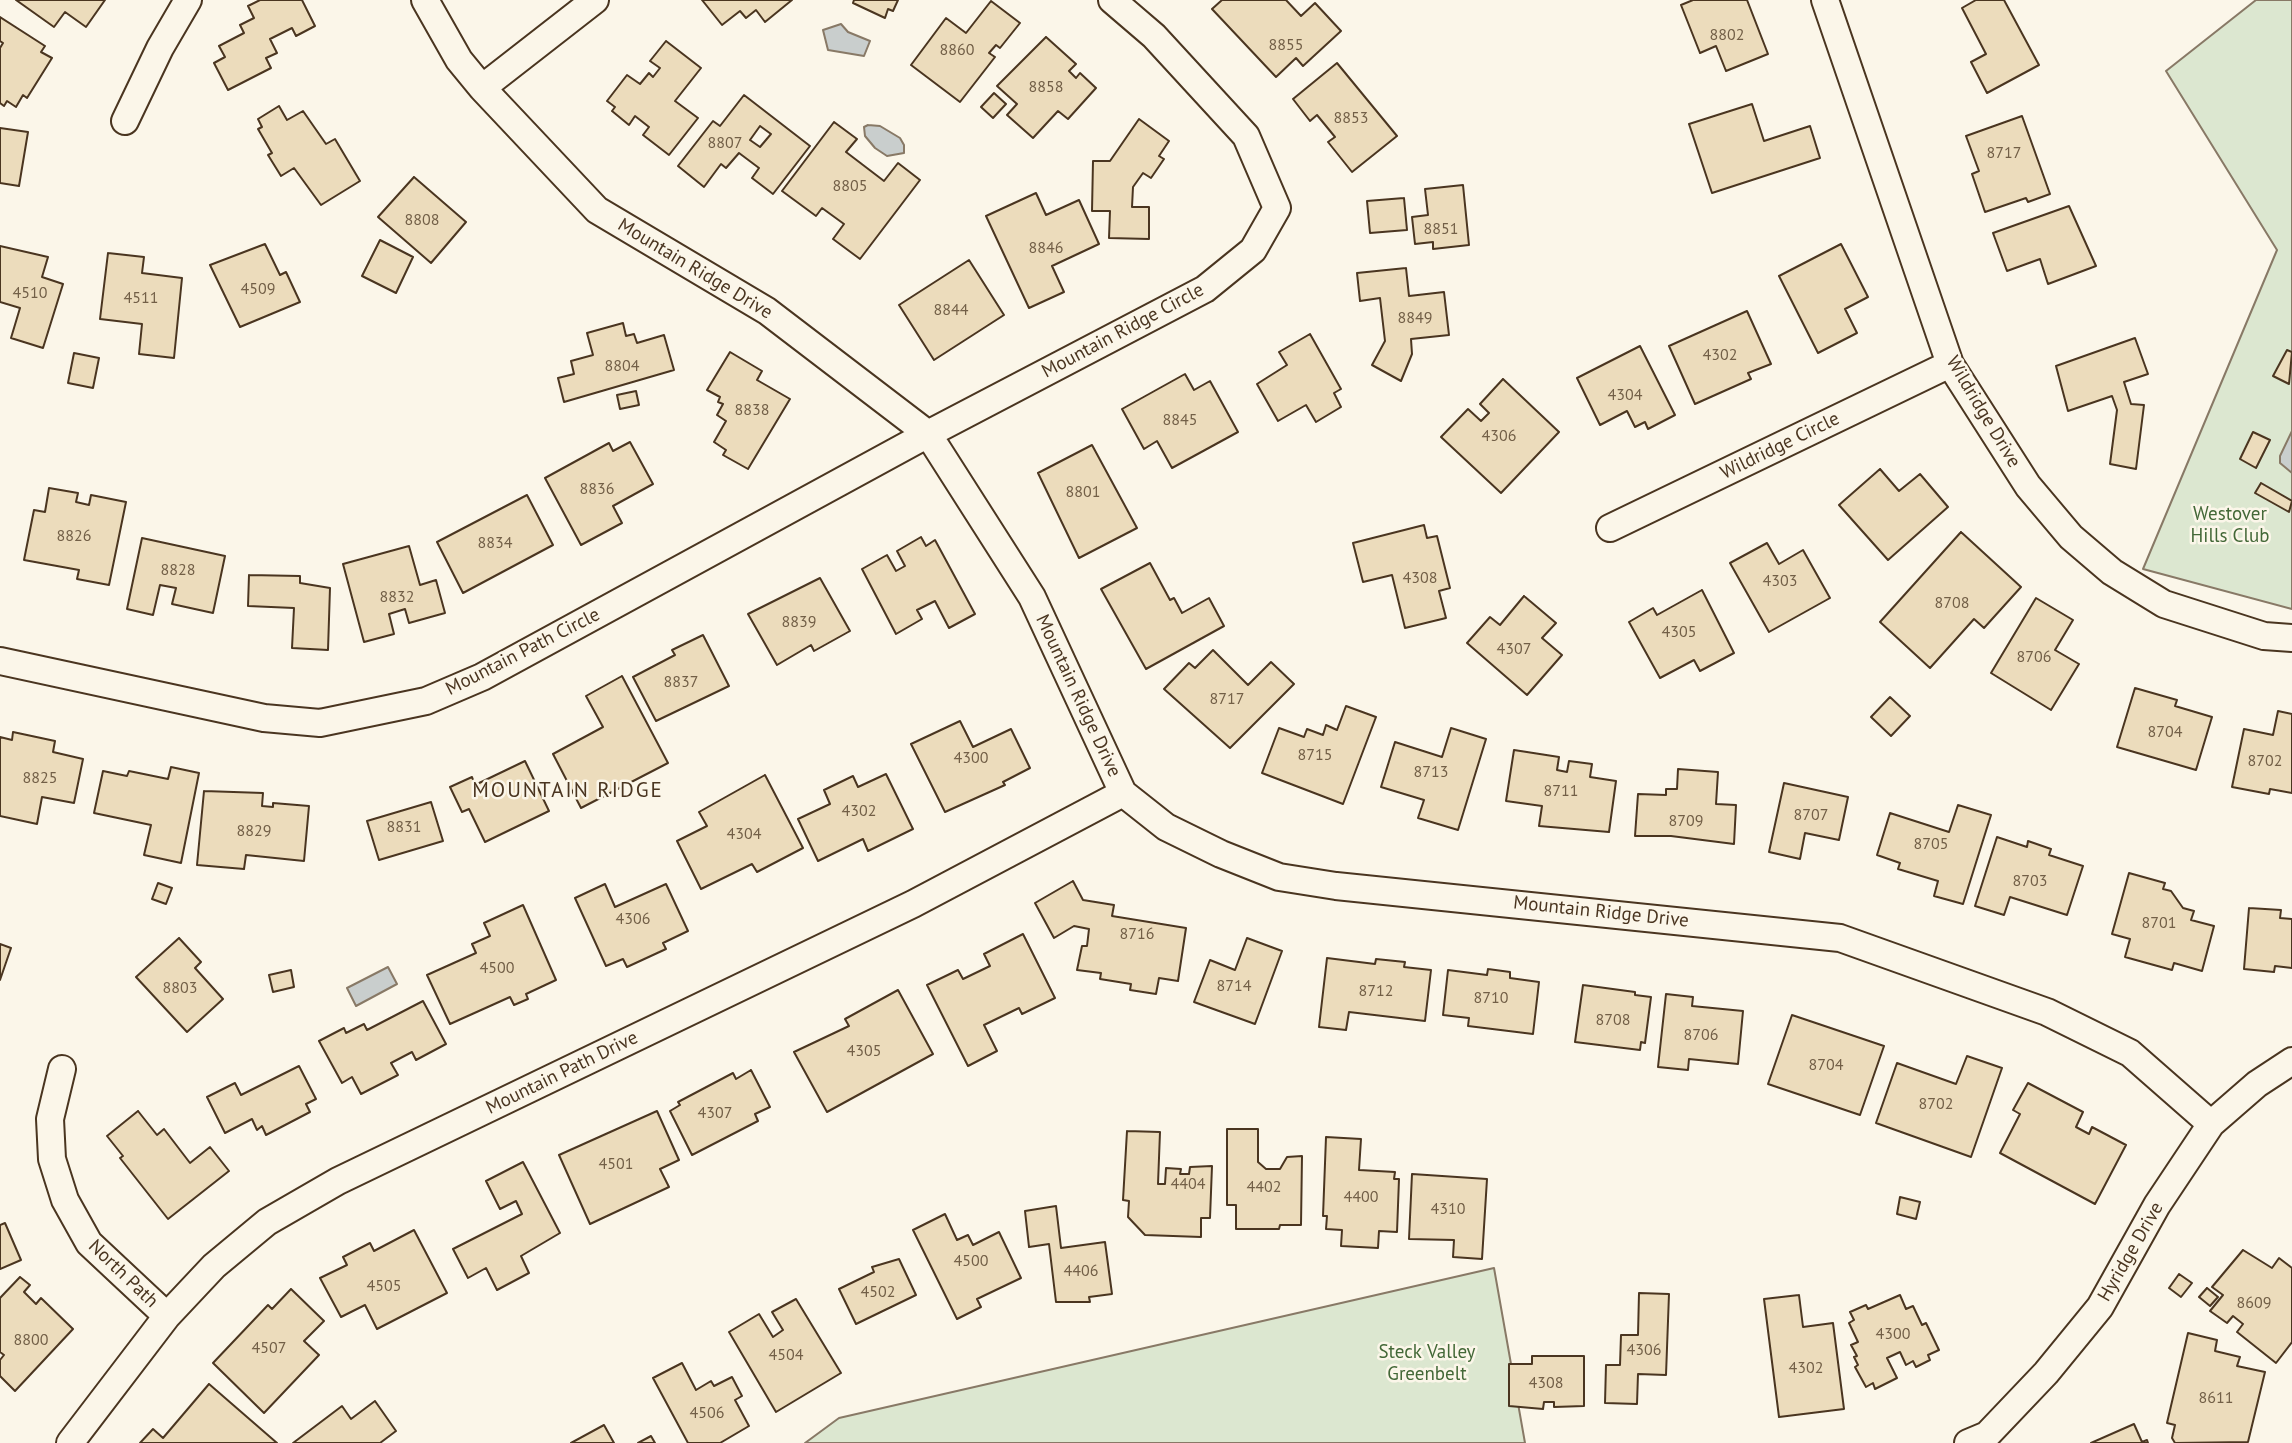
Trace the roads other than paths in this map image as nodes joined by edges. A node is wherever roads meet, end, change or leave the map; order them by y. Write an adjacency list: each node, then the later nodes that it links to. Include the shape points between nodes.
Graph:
1 (188, 0): 7 (street)
2 (425, 0): 6 (street, Mountain Ridge Drive, via 459,61)
3 (594, 0): 6 (street)
4 (1112, 0): 9 (street, Mountain Ridge Circle, via 1154,37 1246,136 1277,208 1253,250 1205,289)
5 (1825, 0): 8 (street, Wildridge Drive)
6 (482, 88): 9 (street, Mountain Ridge Drive, via 597,210 767,311)
7 (125, 121)
8 (1950, 364): 10 (street, Wildridge Circle); 11 (street, Wildridge Drive, via 2028,486 2071,537 2112,572 2164,604 2264,636)
9 (928, 434): 12 (street, Mountain Path Circle, via 482,677 426,701 387,711 320,723 264,718); 13 (street, Mountain Ridge Drive, via 1032,597)
10 (1610, 528)
11 (2292, 638)
12 (0, 661)
13 (1123, 793): 16 (street, Mountain Ridge Drive, via 1166,827 1279,877 1840,938 2047,1012 2130,1053); 17 (street, Mountain Path Drive, via 913,904 338,1181 267,1222 214,1266)
14 (2292, 1061): 16 (street, Hyridge Drive)
15 (62, 1069): 17 (street, North Path, via 50,1119 52,1159 65,1200 89,1242)
16 (2211, 1124): 18 (street, Hyridge Drive, via 2157,1205 2100,1307)
17 (167, 1316): 19 (street, Mountain Path Drive)
18 (1982, 1440)
19 (71, 1443)

